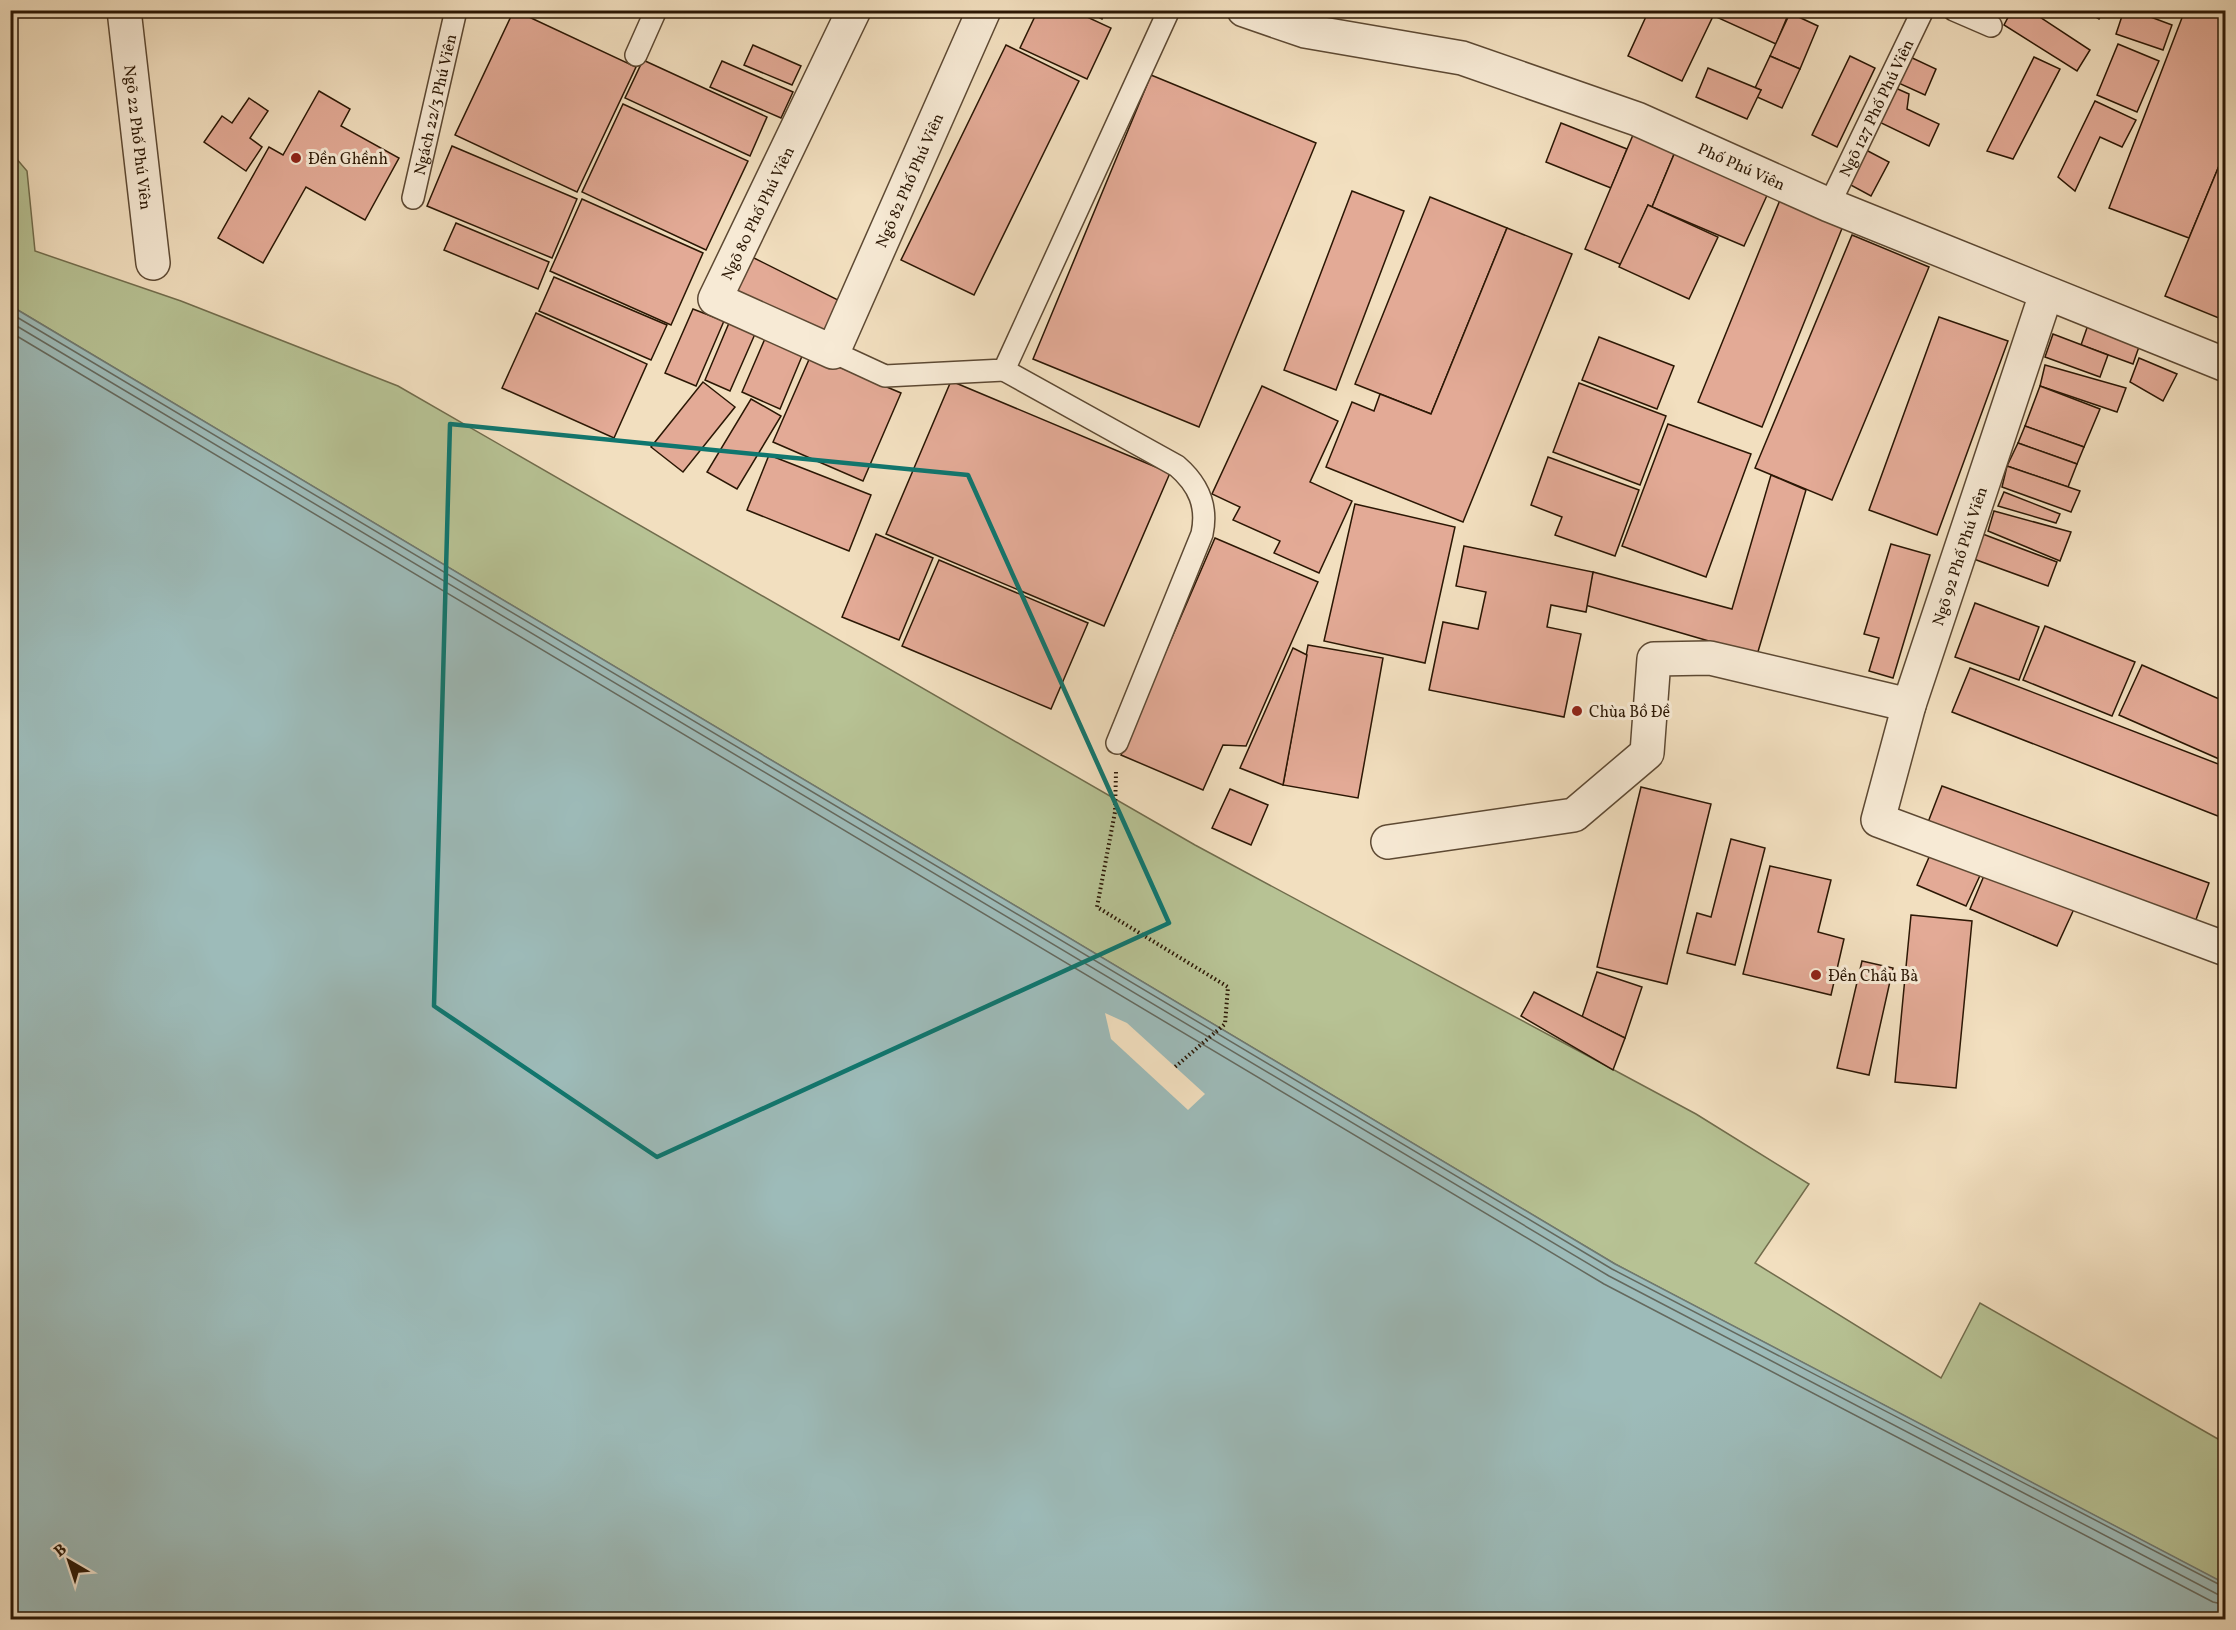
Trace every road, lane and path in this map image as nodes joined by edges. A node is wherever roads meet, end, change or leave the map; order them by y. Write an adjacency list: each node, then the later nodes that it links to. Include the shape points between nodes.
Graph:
1 (124, 10): 14 (street, Ngõ 22 Phố Phú Viên)
2 (456, 10): 12 (lane, Ngách 22/3 Phú Viên)
3 (656, 10): 11 (lane)
4 (854, 10): 16 (street, Ngõ 80 Phố Phú Viên, via 716,299)
5 (984, 10): 16 (street, Ngõ 82 Phố Phú Viên)
6 (1169, 10): 18 (lane)
7 (1244, 10): 13 (street, Phố Phú Viên, via 1305,31 1462,58 1637,119)
8 (1954, 10): 10 (lane)
9 (1921, 11): 13 (lane, Ngõ 127 Phố Phú Viên)
10 (1991, 26)
11 (636, 55)
12 (413, 198)
13 (1828, 205): 15 (street, Phố Phú Viên)
14 (153, 263)
15 (2046, 294): 17 (street, Phố Phú Viên); 19 (street, Ngõ 92 Phố Phú Viên)
16 (833, 352): 18 (lane, via 885,376)
17 (2226, 365)
18 (1004, 370): 20 (lane, via 1177,466 1190,477 1204,508 1202,534)
19 (1909, 705): 21 (street, via 1710,658 1654,659 1647,753 1574,815); 22 (street, Ngõ 92 Phố Phú Viên, via 1878,820)
20 (1117, 743): 23 (path, via 1115,812 1097,907 1228,987 1225,1024)
21 (1388, 842)
22 (2226, 949)
23 (1175, 1066)

